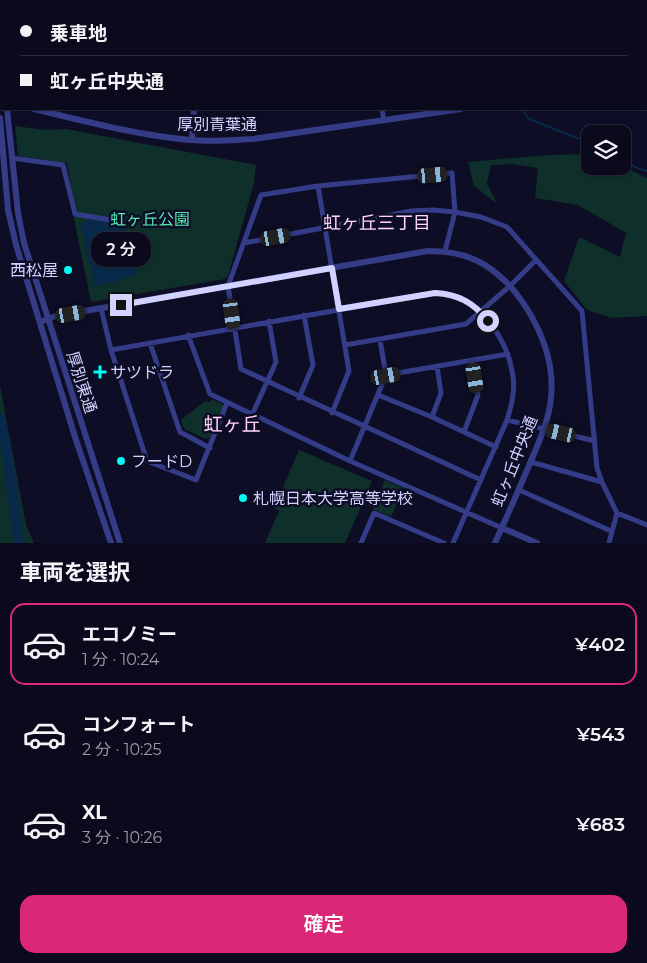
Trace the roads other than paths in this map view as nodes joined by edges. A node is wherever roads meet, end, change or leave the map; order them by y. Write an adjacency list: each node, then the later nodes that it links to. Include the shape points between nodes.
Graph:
1 (7, 110): 9 (street, 厚別東通)
2 (41, 110): 8 (street, 厚別青葉通, via 146,134)
3 (194, 110): 8 (street)
4 (382, 110): 7 (street)
5 (454, 110): 7 (street, 厚別青葉通)
6 (0, 118): 26 (street, 厚別東通, via 8,210)
7 (384, 120): 8 (street, 厚別青葉通, via 253,139)
8 (192, 140)
9 (12, 158): 12 (street, via 63,165 75,214); 24 (street, 厚別東通, via 24,243)
10 (318, 186): 11 (street, via 452,173); 13 (street); 14 (street, via 261,196)
11 (455, 212): 13 (street, via 411,212); 15 (street); 16 (street, via 507,227)
12 (123, 222)
13 (325, 229): 14 (street); 17 (street)
14 (244, 243): 18 (street)
15 (445, 251): 17 (street, 虹ヶ丘中央通, via 428,251); 19 (street, 虹ヶ丘中央通, via 478,260)
16 (536, 260): 19 (street); 48 (street, via 582,311)
17 (332, 268): 18 (street, 虹ヶ丘中央通); 21 (street)
18 (228, 286): 20 (street, 虹ヶ丘中央通); 27 (street)
19 (510, 286): 22 (street); 46 (street, 虹ヶ丘中央通, via 530,310 549,361 552,398)
20 (101, 308): 24 (street, 虹ヶ丘中央通); 32 (street)
21 (339, 309): 22 (street, via 449,293 463,298); 23 (street); 31 (street)
22 (481, 312): 29 (street, via 466,324); 33 (street)
23 (304, 316): 25 (street); 39 (street, via 313,366)
24 (47, 319): 26 (street, 虹ヶ丘中央通); 56 (street, 厚別東通)
25 (269, 321): 27 (street); 37 (street, via 276,362)
26 (40, 322): 59 (street, 厚別東通)
27 (234, 328): 28 (street); 37 (street, via 240,369)
28 (188, 336): 30 (street); 40 (street, via 210,394)
29 (380, 340): 31 (street); 36 (street)
30 (150, 343): 32 (street); 50 (street, via 180,432)
31 (345, 345): 41 (street, via 350,371)
32 (111, 350): 50 (street, via 147,461 196,480)
33 (508, 354): 34 (street); 44 (street, via 513,372)
34 (472, 360): 35 (street); 47 (street, via 478,395)
35 (437, 366): 36 (street); 43 (street, via 440,392)
36 (386, 376): 38 (street)
37 (267, 383): 39 (street); 42 (street)
38 (378, 395): 43 (street); 45 (street)
39 (299, 398): 41 (street)
40 (227, 403): 42 (street); 50 (street)
41 (332, 413): 45 (street)
42 (252, 415): 51 (street)
43 (432, 417): 47 (street)
44 (508, 420): 46 (street); 49 (street)
45 (364, 427): 51 (street); 53 (street)
46 (544, 429): 48 (street); 52 (street, 虹ヶ丘中央通)
47 (464, 432): 49 (street)
48 (595, 441): 54 (street, via 597,468)
49 (496, 447): 53 (street)
50 (210, 448)
51 (350, 461): 57 (street)
52 (531, 462): 54 (street); 55 (street, 虹ヶ丘中央通)
53 (481, 480): 57 (street)
54 (602, 482): 58 (street)
55 (519, 490): 61 (street, 虹ヶ丘中央通); 62 (street)
56 (110, 512): 59 (street); 64 (street, 厚別東通)
57 (467, 512): 61 (street); 67 (street)
58 (616, 513): 60 (street); 62 (street)
59 (102, 514): 63 (street, 厚別東通)
60 (647, 525)
61 (502, 528): 68 (street, 虹ヶ丘中央通); 69 (street)
62 (612, 531): 70 (street)
63 (111, 543)
64 (120, 543)
65 (361, 543): 66 (street, via 374,513)
66 (444, 543)
67 (453, 543)
68 (495, 543)
69 (536, 543)
70 (609, 543)

